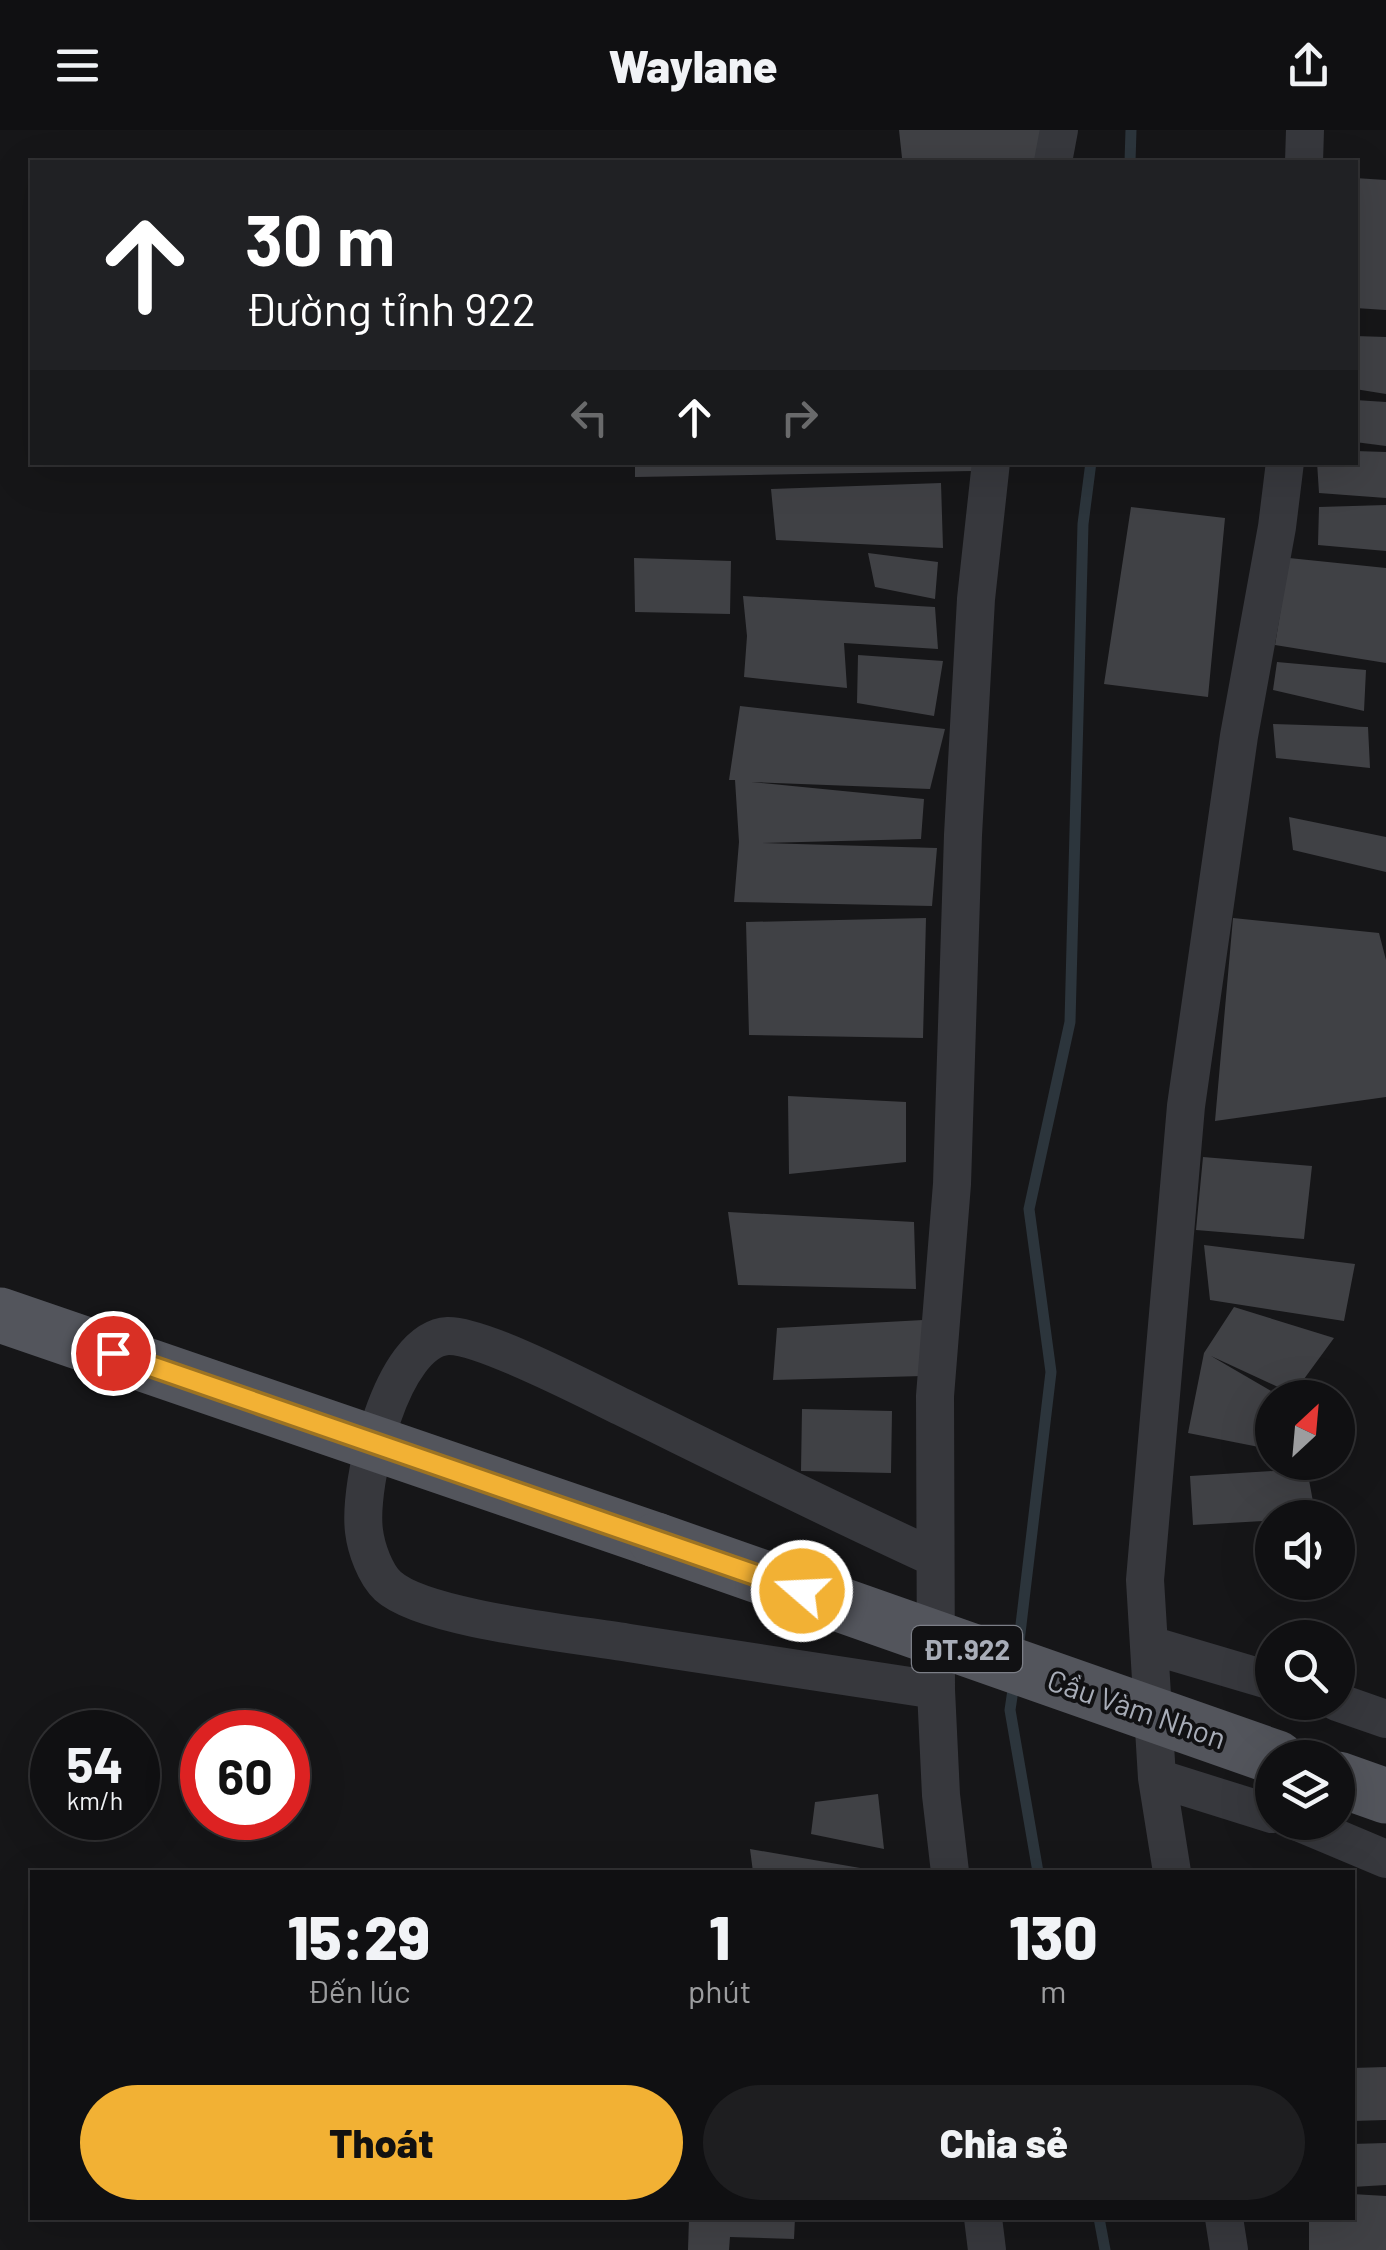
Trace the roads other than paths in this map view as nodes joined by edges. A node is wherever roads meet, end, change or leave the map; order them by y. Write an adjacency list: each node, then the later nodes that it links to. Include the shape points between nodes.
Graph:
1 (1059, 130): 3 (street)
2 (1305, 130): 4 (street)
3 (1053, 160)
4 (1304, 160)
5 (991, 465): 9 (street, via 976,599 952,1184 934,1396)
6 (1285, 465): 10 (street, via 1186,1106 1145,1580)
7 (0, 1314): 8 (main road, ĐT.922)
8 (376, 1443): 9 (street, via 402,1370 428,1340 451,1336 556,1374); 12 (street, via 364,1530 387,1585 408,1597 528,1627); 15 (main road, Cầu Vàm Nhon / ĐT.922, bridge)
9 (935, 1558): 12 (street)
10 (1150, 1646): 11 (street); 16 (street)
11 (1255, 1676)
12 (936, 1690): 22 (street)
13 (1355, 1708): 14 (street)
14 (1386, 1719)
15 (1255, 1750)
16 (1157, 1778): 19 (street); 23 (street)
17 (1355, 1784): 18 (main road)
18 (1386, 1796)
19 (1255, 1809)
20 (1341, 1840): 21 (street)
21 (1386, 1859)
22 (950, 1870)
23 (1172, 1870)
24 (984, 2220): 26 (street)
25 (1224, 2220): 27 (street)
26 (987, 2250)
27 (1229, 2250)

